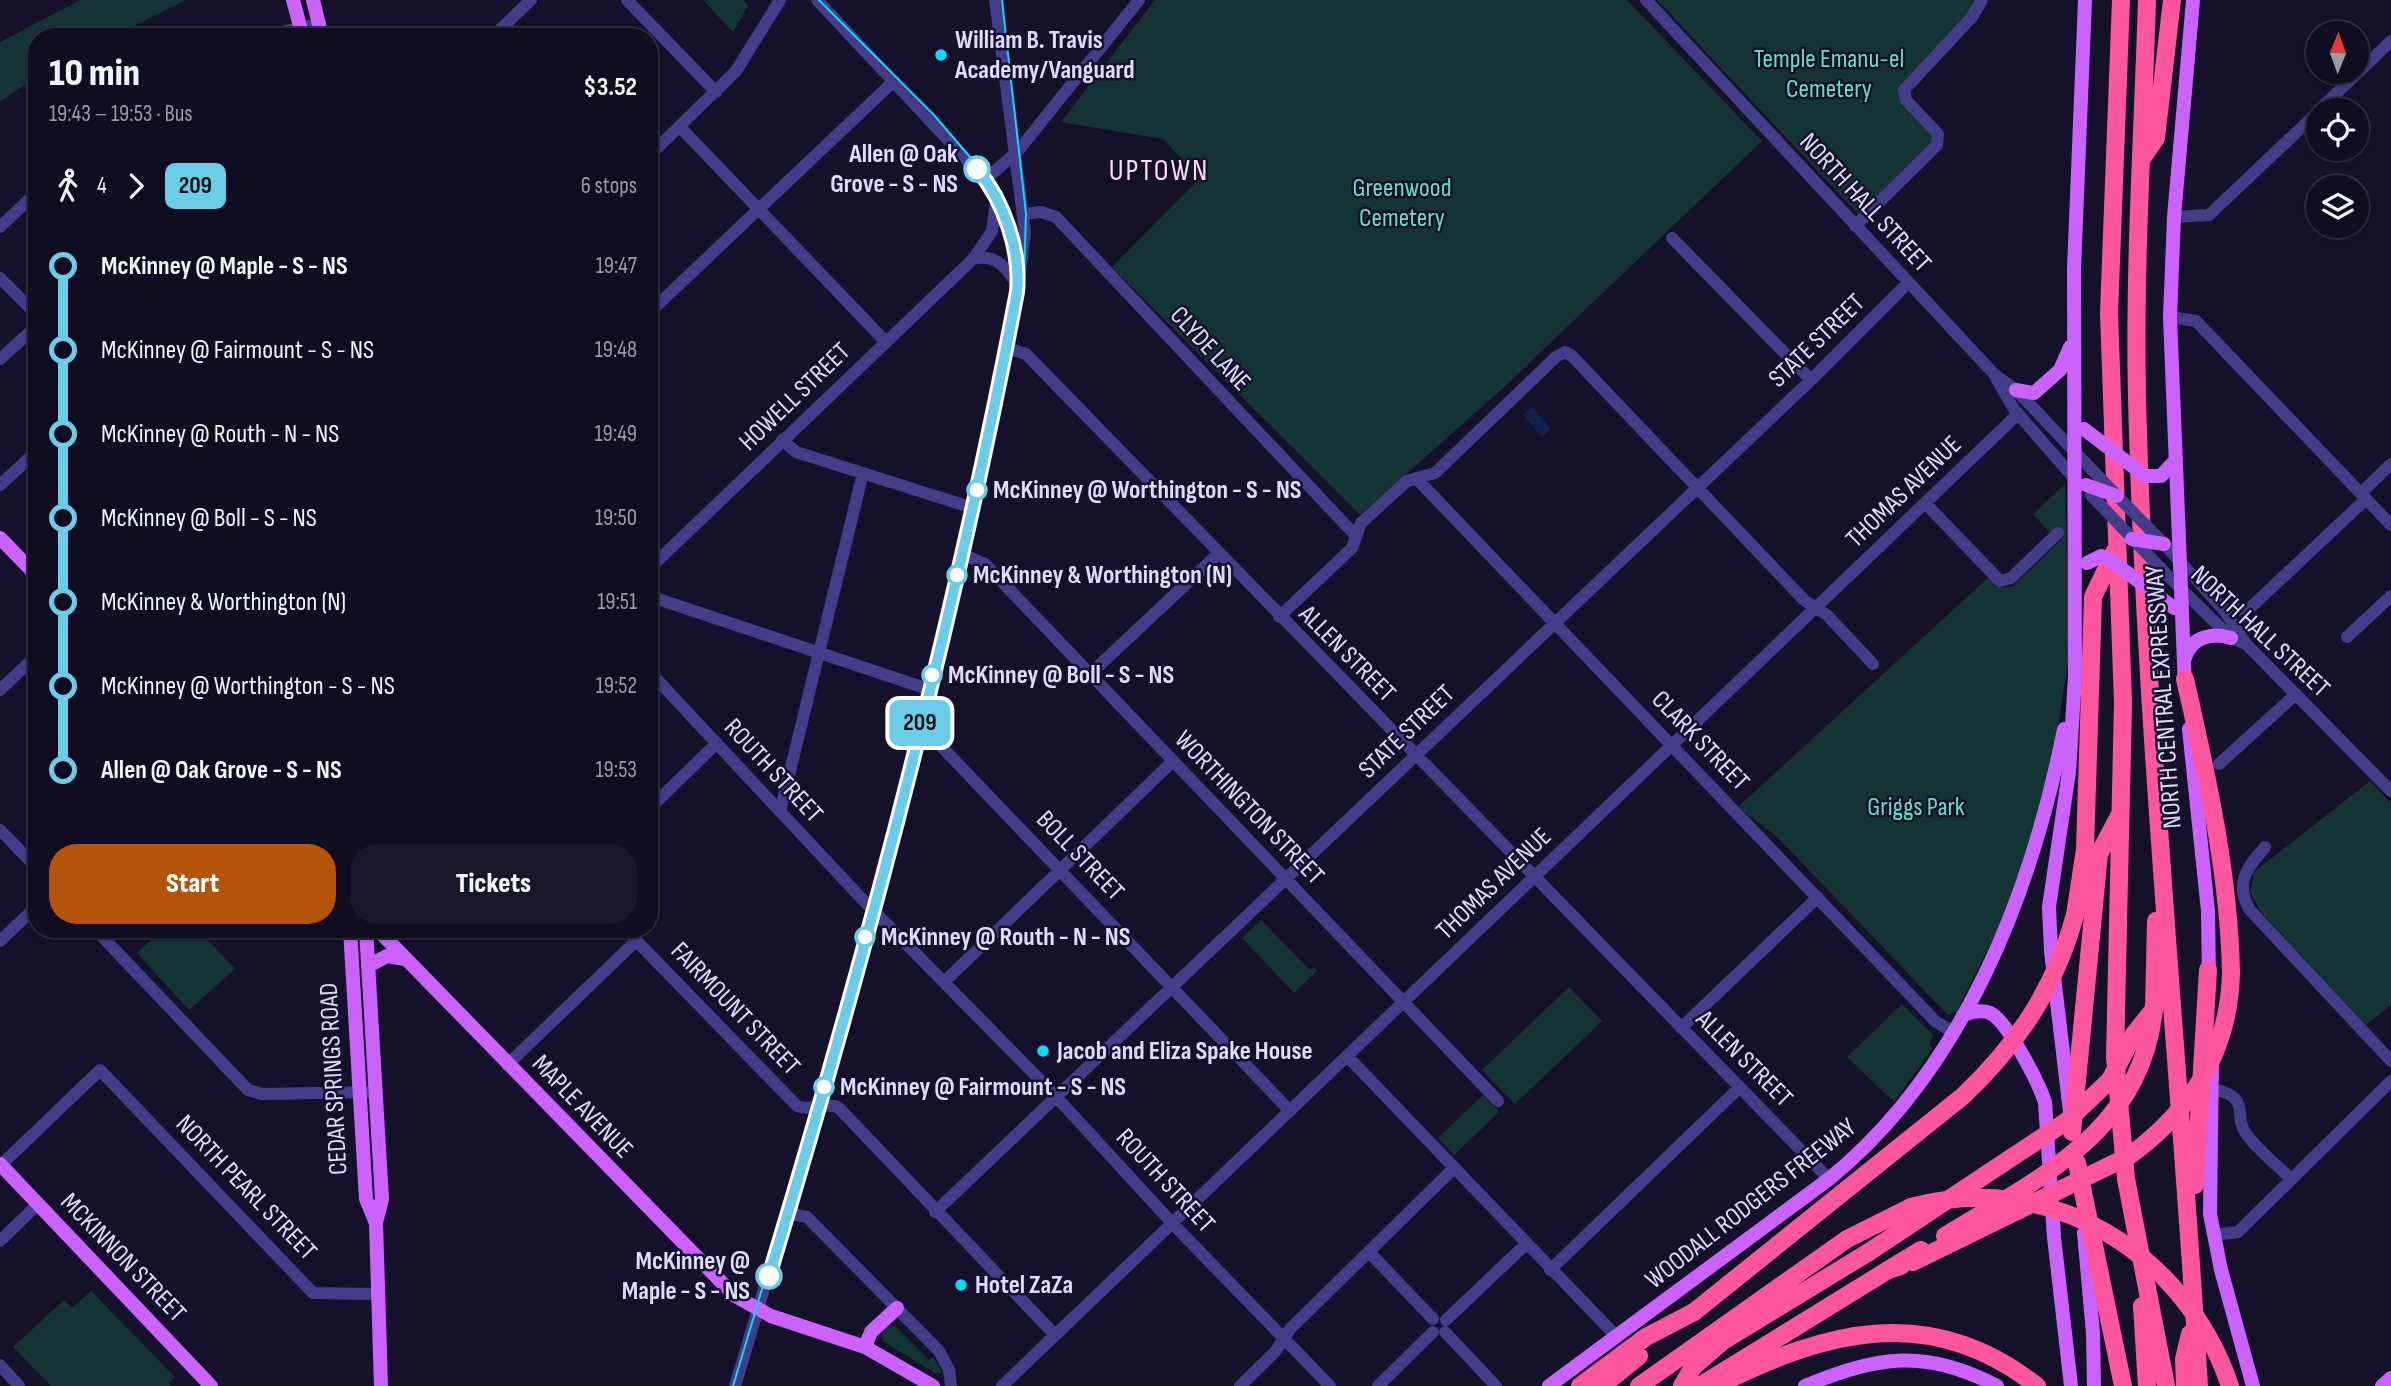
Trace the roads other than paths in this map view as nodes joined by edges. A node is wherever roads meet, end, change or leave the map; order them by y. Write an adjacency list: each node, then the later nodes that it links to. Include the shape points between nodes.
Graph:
1 (293, 0): 16 (main road)
2 (313, 0): 17 (main road)
3 (531, 0): 18 (street)
4 (627, 0): 19 (street)
5 (780, 0): 23 (street, via 736,71)
6 (817, 0): 22 (street)
7 (995, 0): 28 (street)
8 (1139, 0): 28 (street)
9 (1646, 0): 36 (street, NORTH HALL STREET)
10 (1982, 0): 36 (street, via 1972,17 1904,90 1906,100 1939,136 1937,145)
11 (2085, 0): 47 (main road)
12 (2120, 0): 75 (highway, NORTH CENTRAL EXPRESSWAY, via 2109,276)
13 (2147, 0): 29 (highway, NORTH CENTRAL EXPRESSWAY)
14 (2172, 0): 29 (highway, via 2156,138)
15 (2193, 0): 35 (main road, NORTH CENTRAL EXPRESSWAY)
16 (301, 28)
17 (320, 28)
18 (501, 28)
19 (654, 28)
20 (658, 32): 23 (street)
21 (2391, 41): 24 (street)
22 (894, 81): 30 (street); 33 (street)
23 (716, 92): 26 (street)
24 (2332, 98)
25 (2306, 122): 35 (street, via 2209,215)
26 (680, 127): 27 (street); 33 (street)
27 (658, 148)
28 (1016, 153): 30 (street); 34 (street)
29 (2141, 160): 104 (highway, NORTH CENTRAL EXPRESSWAY, via 2137,399)
30 (986, 179): 31 (street)
31 (996, 198): 39 (street, HOWELL STREET, via 996,221); 42 (street, via 1011,240)
32 (28, 201): 37 (street)
33 (759, 207): 43 (street); 48 (street)
34 (1023, 214): 42 (street, via 1024,260); 73 (street, CLYDE LANE, via 1041,212 1056,217)
35 (2174, 217): 45 (main road, NORTH CENTRAL EXPRESSWAY)
36 (1855, 226): 41 (street, NORTH HALL STREET)
37 (0, 228)
38 (1672, 238): 52 (street)
39 (973, 259): 42 (street, via 1001,262); 48 (street, HOWELL STREET)
40 (0, 278): 44 (street)
41 (1908, 283): 51 (street, NORTH HALL STREET); 52 (street, STATE STREET)
42 (1018, 285): 49 (street)
43 (658, 304)
44 (28, 306)
45 (2170, 317): 58 (main road, NORTH CENTRAL EXPRESSWAY); 67 (street, via 2196,321)
46 (28, 334): 50 (street)
47 (2074, 336): 53 (main road, via 2060,370 2034,393); 54 (main road)
48 (886, 341): 56 (street, HOWELL STREET)
49 (1006, 348): 69 (street); 78 (street, ALLEN STREET, via 1024,352)
50 (0, 359)
51 (1994, 374): 53 (street, NORTH HALL STREET); 55 (street, NORTH HALL STREET)
52 (1811, 380): 65 (street, STATE STREET)
53 (2016, 390): 57 (street, NORTH HALL STREET)
54 (2075, 413): 57 (main road); 58 (main road, bridge, via 2084,429 2145,476 2161,475)
55 (2018, 414): 63 (street, NORTH HALL STREET); 68 (street, THOMAS AVENUE)
56 (782, 440): 61 (street, via 796,452); 79 (street, HOWELL STREET)
57 (2075, 453): 63 (main road)
58 (2174, 456): 70 (main road, NORTH CENTRAL EXPRESSWAY)
59 (28, 459): 64 (street)
60 (2391, 464): 67 (street)
61 (863, 473): 69 (street); 94 (street)
62 (1416, 478): 65 (street, via 1435,473 1565,352); 73 (street, via 1403,484 1361,523); 90 (street, CLARK STREET)
63 (2087, 483): 66 (main road, bridge); 75 (street, NORTH HALL STREET, bridge); 82 (main road)
64 (0, 485)
65 (1698, 487): 86 (street); 90 (street, STATE STREET)
66 (2117, 496): 76 (street, NORTH HALL STREET, bridge)
67 (2364, 496): 71 (street); 87 (street)
68 (1925, 503): 72 (street, via 1994,578 2004,582); 86 (street, THOMAS AVENUE)
69 (973, 508): 77 (street)
70 (2179, 524): 76 (main road); 80 (main road, NORTH CENTRAL EXPRESSWAY)
71 (2391, 525)
72 (2058, 533)
73 (1355, 535): 89 (street, via 1352,548)
74 (0, 538): 81 (main road)
75 (2124, 543): 76 (main road, bridge); 83 (street, NORTH HALL STREET, bridge); 114 (highway, NORTH CENTRAL EXPRESSWAY); 177 (highway, bridge, via 2092,597 2085,849 2075,915 2045,994 1993,1068 1963,1096)
76 (2168, 545): 80 (street, NORTH HALL STREET)
77 (962, 554): 98 (street, WORTHINGTON STREET, via 983,562); 101 (street)
78 (1218, 554): 89 (street, ALLEN STREET); 98 (street)
79 (658, 560)
80 (2180, 564): 83 (main road, NORTH CENTRAL EXPRESSWAY); 88 (street, NORTH HALL STREET)
81 (28, 567)
82 (2076, 574): 91 (main road, bridge, via 2101,556 2109,559 2174,607); 99 (main road)
83 (2181, 591): 91 (main road, NORTH CENTRAL EXPRESSWAY); 92 (street, NORTH HALL STREET)
84 (2391, 596): 93 (street)
85 (658, 600): 94 (street)
86 (1816, 608): 96 (street); 107 (street, THOMAS AVENUE)
87 (2249, 609): 88 (street); 92 (street)
88 (2224, 610): 92 (street, NORTH HALL STREET)
89 (1279, 617): 108 (street, ALLEN STREET)
90 (1554, 624): 107 (street, CLARK STREET); 108 (street, STATE STREET)
91 (2183, 630): 97 (main road, NORTH CENTRAL EXPRESSWAY)
92 (2239, 637): 97 (main road, via 2202,638 2187,653); 103 (street, NORTH HALL STREET)
93 (2347, 637)
94 (819, 653): 101 (street); 113 (street)
95 (28, 663): 102 (street)
96 (1873, 664)
97 (2184, 671): 133 (main road, NORTH CENTRAL EXPRESSWAY, via 2208,911); 172 (highway, bridge, via 2226,887 2231,974 2225,1025 2214,1060 2198,1088 2158,1135 2129,1156)
98 (1090, 674): 109 (street, WORTHINGTON STREET)
99 (2075, 677): 138 (main road, WOODALL RODGERS FREEWAY, via 2056,771 2029,862 2002,936); 155 (main road, via 2068,772 2049,907)
100 (658, 681): 106 (street, ROUTH STREET)
101 (928, 689): 105 (street)
102 (0, 690)
103 (2296, 694): 110 (street); 111 (street, NORTH HALL STREET)
104 (2154, 721): 137 (highway); 173 (highway, NORTH CENTRAL EXPRESSWAY)
105 (916, 737): 118 (street, BOLL STREET, via 937,743); 122 (street)
106 (716, 743): 112 (street); 113 (street, ROUTH STREET)
107 (1672, 745): 119 (street, THOMAS AVENUE); 121 (street, CLARK STREET)
108 (1416, 755): 119 (street, ALLEN STREET); 120 (street, STATE STREET)
109 (1173, 761): 118 (street); 120 (street, WORTHINGTON STREET)
110 (2219, 764)
111 (2391, 791)
112 (658, 800)
113 (780, 812): 122 (street, ROUTH STREET)
114 (2121, 814): 155 (highway, via 2099,854); 164 (highway, NORTH CENTRAL EXPRESSWAY, via 2115,1057 2120,1134)
115 (0, 830): 117 (street)
116 (2265, 847): 143 (street, via 2248,867 2242,883 2250,910)
117 (28, 859)
118 (1060, 869): 134 (street); 135 (street, BOLL STREET)
119 (1535, 876): 136 (street, THOMAS AVENUE); 139 (street, ALLEN STREET)
120 (1286, 879): 135 (street, STATE STREET); 136 (street, WORTHINGTON STREET)
121 (1818, 897): 139 (street); 140 (street, CLARK STREET, via 1936,1023)
122 (873, 910): 134 (street, ROUTH STREET); 153 (street)
123 (28, 915): 129 (street)
124 (104, 938): 150 (street, via 248,1090 262,1094)
125 (350, 938): 144 (main road, CEDAR SPRINGS ROAD)
126 (366, 938): 132 (main road, CEDAR SPRINGS ROAD)
127 (386, 938): 131 (main road, MAPLE AVENUE)
128 (633, 938): 130 (street, FAIRMOUNT STREET)
129 (0, 941)
130 (636, 941): 145 (street); 153 (street, FAIRMOUNT STREET, via 797,1106)
131 (408, 961): 132 (main road, via 387,956); 145 (main road, MAPLE AVENUE)
132 (368, 966): 142 (main road, CEDAR SPRINGS ROAD)
133 (2208, 970): 148 (main road, NORTH CENTRAL EXPRESSWAY); 173 (highway)
134 (944, 982): 151 (street, ROUTH STREET)
135 (1172, 985): 151 (street, STATE STREET); 154 (street, BOLL STREET)
136 (1403, 1002): 141 (street, THOMAS AVENUE); 152 (street, WORTHINGTON STREET)
137 (2154, 1009): 172 (highway, bridge, via 2139,1073 2105,1126 2064,1161); 201 (highway, bridge, via 2134,1034 2110,1080 2067,1121 1869,1252 1723,1341 1693,1367)
138 (1963, 1015): 140 (main road, WOODALL RODGERS FREEWAY); 207 (main road, via 1982,1011 1997,1018 2045,1102)
139 (1681, 1028): 147 (street, ALLEN STREET)
140 (1952, 1032): 159 (main road, WOODALL RODGERS FREEWAY, via 1889,1125)
141 (1347, 1056): 154 (street, THOMAS AVENUE); 158 (street)
142 (374, 1061): 144 (main road); 149 (main road, CEDAR SPRINGS ROAD)
143 (2391, 1061)
144 (358, 1062): 150 (main road, CEDAR SPRINGS ROAD)
145 (507, 1065): 176 (main road, MAPLE AVENUE, via 715,1279)
146 (2391, 1081): 160 (street)
147 (1740, 1087): 159 (street, ALLEN STREET); 171 (street)
148 (2214, 1089): 160 (street, via 2239,1104 2245,1133); 167 (main road, NORTH CENTRAL EXPRESSWAY, via 2210,1191)
149 (376, 1092): 150 (street); 165 (main road, CEDAR SPRINGS ROAD, via 382,1199)
150 (359, 1093): 165 (main road, CEDAR SPRINGS ROAD, via 366,1199)
151 (1055, 1097): 162 (street, STATE STREET); 166 (street, ROUTH STREET)
152 (1497, 1101)
153 (818, 1107): 162 (street, FAIRMOUNT STREET, via 839,1108); 163 (street)
154 (1290, 1111): 166 (street, THOMAS AVENUE)
155 (2072, 1132): 156 (main road)
156 (2077, 1163): 208 (main road); 209 (highway)
157 (1, 1164): 161 (main road, MCKINNON STREET); 174 (street, NORTH PEARL STREET, via 100,1070 313,1293)
158 (1454, 1169): 169 (street); 170 (street)
159 (1829, 1179): 181 (main road, WOODALL RODGERS FREEWAY)
160 (2291, 1180): 167 (street, via 2238,1232)
161 (38, 1205): 168 (street); 186 (main road, MCKINNON STREET)
162 (935, 1212): 180 (street, FAIRMOUNT STREET)
163 (788, 1213): 175 (street, via 807,1217); 176 (street)
164 (2133, 1215): 210 (highway); 211 (highway)
165 (376, 1223): 174 (main road, CEDAR SPRINGS ROAD)
166 (1172, 1223): 180 (street, THOMAS AVENUE); 182 (street, ROUTH STREET)
167 (2214, 1235): 215 (main road, NORTH CENTRAL EXPRESSWAY)
168 (0, 1241)
169 (1525, 1245): 171 (street); 179 (street)
170 (1369, 1252): 179 (street); 182 (street)
171 (1550, 1270): 181 (street)
172 (1888, 1270): 202 (highway)
173 (2192, 1283): 178 (highway, NORTH CENTRAL EXPRESSWAY)
174 (377, 1294): 188 (main road, CEDAR SPRINGS ROAD)
175 (897, 1308): 183 (main road, via 871,1332); 191 (street, via 945,1359)
176 (758, 1311): 183 (main road, MAPLE AVENUE); 189 (street)
177 (1694, 1312): 198 (highway, via 1646,1337); 199 (highway)
178 (2194, 1317): 212 (highway, via 2184,1359); 213 (highway, NORTH CENTRAL EXPRESSWAY)
179 (1439, 1326): 195 (street); 196 (street)
180 (1055, 1335): 192 (street, THOMAS AVENUE)
181 (1617, 1337): 197 (main road, WOODALL RODGERS FREEWAY)
182 (1283, 1340): 193 (street); 194 (street, ROUTH STREET)
183 (865, 1347): 190 (main road, MAPLE AVENUE)
184 (0, 1365): 187 (street)
185 (2391, 1378): 216 (main road)
186 (209, 1385)
187 (19, 1386)
188 (381, 1386)
189 (736, 1386)
190 (933, 1386)
191 (951, 1386)
192 (1002, 1386)
193 (1240, 1386)
194 (1329, 1386)
195 (1378, 1386)
196 (1496, 1386)
197 (1549, 1386)
198 (1580, 1386)
199 (1602, 1386)
200 (1639, 1386): 214 (highway, bridge, via 1847,1239 1911,1207 1963,1197 2008,1198 2065,1210 2127,1245 2184,1301 2210,1340)
201 (1682, 1386)
202 (1700, 1386)
203 (1716, 1386): 206 (highway, via 1802,1347 1890,1332 1931,1336 1971,1347)
204 (1805, 1386): 205 (main road, via 1869,1363 1900,1359 1952,1366)
205 (1997, 1386)
206 (2037, 1386)
207 (2071, 1386)
208 (2094, 1386)
209 (2123, 1386)
210 (2147, 1386)
211 (2166, 1386)
212 (2185, 1386)
213 (2199, 1386)
214 (2230, 1386)
215 (2253, 1386)
216 (2382, 1386)

